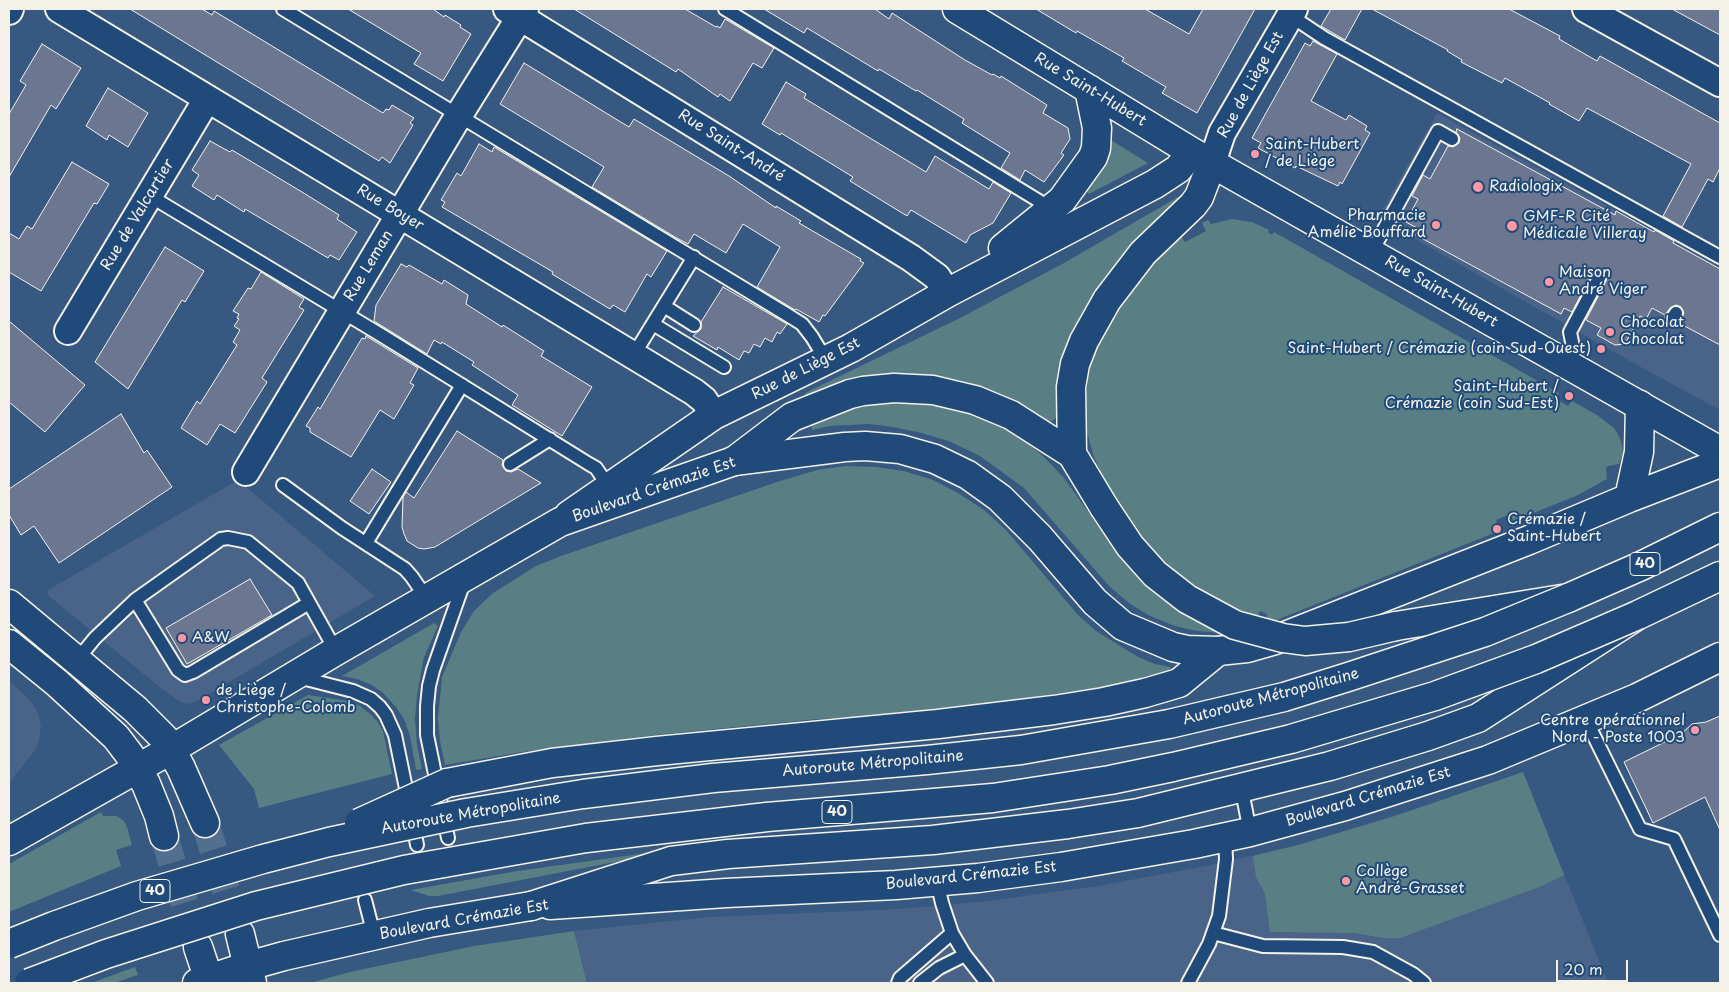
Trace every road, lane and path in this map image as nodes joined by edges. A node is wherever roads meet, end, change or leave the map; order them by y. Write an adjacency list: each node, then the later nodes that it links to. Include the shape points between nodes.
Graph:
1 (59, 9): 10 (street, Rue Boyer)
2 (283, 9): 11 (lane)
3 (725, 9): 16 (lane, via 1039,201)
4 (957, 9): 9 (main road, Rue Saint-Hubert)
5 (1586, 9): 8 (street)
6 (518, 11): 11 (street, Rue Leman); 21 (street, Rue Saint-André, via 911,258 937,277)
7 (1288, 11): 13 (street, Rue de Liège Est, via 1222,133); 19 (lane, via 1324,38)
8 (1720, 83)
9 (1089, 89): 13 (main road, Rue Saint-Hubert); 16 (main road, via 1098,128 1096,148 1087,167 1062,200)
10 (207, 99): 14 (street, Rue de Valcartier); 15 (street, Rue Boyer)
11 (459, 115): 15 (street, Rue Leman); 18 (lane)
12 (1452, 139): 17 (lane, via 1438,131)
13 (1202, 158): 16 (main road, Rue de Liège Est, via 1184,164 1170,175); 17 (main road, Rue Saint-Hubert); 36 (main road, via 1199,196 1194,205 1157,238 1131,268 1107,300 1084,341 1071,387)
14 (150, 196): 23 (lane); 26 (street, Rue de Valcartier)
15 (400, 214): 23 (street, Rue Leman); 27 (street, Rue Boyer)
16 (1059, 220): 21 (main road, Rue de Liège Est)
17 (1371, 253): 28 (main road, Rue Saint-Hubert)
18 (694, 257): 22 (lane); 29 (lane, via 802,324)
19 (1720, 257)
20 (1599, 278): 28 (lane, via 1570,332 1574,352)
21 (947, 293): 29 (main road, Rue de Liège Est)
22 (664, 306): 24 (lane); 25 (lane)
23 (342, 312): 31 (lane); 40 (street, Rue Leman)
24 (653, 324): 27 (lane); 30 (lane)
25 (694, 325)
26 (68, 331)
27 (633, 356): 33 (street, Rue Boyer, via 694,392)
28 (1556, 358): 32 (main road, Rue Saint-Hubert)
29 (826, 360): 33 (main road, Rue de Liège Est)
30 (724, 367)
31 (462, 385): 34 (lane); 46 (lane)
32 (1640, 405): 35 (main road, Rue Saint-Hubert); 43 (main road, via 1639,452)
33 (714, 415): 42 (main road, Rue de Liège Est)
34 (550, 439): 39 (lane); 42 (lane, via 596,468)
35 (1720, 450)
36 (1072, 454): 37 (main road, via 1011,416 975,400 933,390 894,388 850,394 792,417); 49 (main road, bridge, via 1119,531 1143,563 1187,599 1235,625 1258,633 1305,640 1349,637 1396,626)
37 (734, 461): 44 (main road, Boulevard Crémazie Est); 57 (main road, Boulevard Crémazie Est, via 865,446 900,449 936,459 968,475 1000,498 1040,538 1095,602 1124,626 1173,647)
38 (1720, 463): 43 (main road, Boulevard Crémazie Est)
39 (510, 464)
40 (246, 472)
41 (283, 485): 46 (lane)
42 (609, 487): 44 (main road, Rue de Liège Est)
43 (1629, 498): 57 (main road, Boulevard Crémazie Est, via 1275,640 1247,648)
44 (560, 522): 47 (main road, Rue de Liège Est)
45 (1720, 527): 49 (main road, Autoroute Métropolitaine / 40)
46 (366, 543): 50 (lane, via 405,570)
47 (466, 576): 50 (main road, Rue de Liège Est); 68 (lane, via 433,670 427,706 427,736)
48 (1720, 576): 54 (main road, 40)
49 (1568, 598): 71 (main road, Autoroute Métropolitaine / 40, bridge, via 1484,632 1348,677 1284,697 1169,724 1012,751 713,778 583,794 448,817)
50 (427, 599): 56 (main road)
51 (135, 600): 53 (lane, via 221,539 228,538 248,542 268,558 298,583); 53 (lane, via 178,670 185,675); 59 (lane)
52 (9, 604): 59 (main road)
53 (309, 604): 56 (lane)
54 (1638, 615): 74 (main road, bridge, via 1478,718 1330,766 1138,812 1068,824 933,840 671,861); 85 (main road, 40, bridge, via 1536,659 1419,701 1291,739 1173,767 992,798 767,817 586,838 413,868 256,906 106,954)
55 (9, 644): 63 (main road, via 97,718 116,737)
56 (336, 651): 60 (main road)
57 (1218, 651): 71 (main road, bridge, via 1179,683 1104,702 938,724 657,751 552,764 447,783)
58 (1720, 657): 61 (main road, Boulevard Crémazie Est)
59 (76, 660): 62 (main road, via 135,709)
60 (293, 676): 62 (main road); 70 (lane, via 361,694 371,699 386,715 398,747)
61 (1586, 720): 66 (main road, Boulevard Crémazie Est, via 1426,781); 79 (lane, via 1640,829 1674,839)
62 (172, 749): 63 (main road); 65 (main road)
63 (138, 768): 67 (main road); 69 (main road)
64 (1244, 802): 66 (lane)
65 (205, 823)
66 (1238, 835): 72 (main road, Boulevard Crémazie Est, via 1061,867); 76 (lane, via 1226,858 1219,916)
67 (164, 836)
68 (448, 838)
69 (9, 841)
70 (417, 845)
71 (304, 848): 80 (main road, Autoroute Métropolitaine / 40, bridge, via 137,896)
72 (937, 881): 74 (main road, Boulevard Crémazie Est); 75 (lane)
73 (365, 900): 78 (lane)
74 (531, 906): 78 (main road, Boulevard Crémazie Est)
75 (952, 933): 82 (lane); 86 (lane)
76 (1213, 933): 89 (lane); 90 (lane, via 1263,946 1343,947 1373,952)
77 (240, 934): 83 (main road)
78 (374, 935): 83 (main road, Boulevard Crémazie Est)
79 (1720, 935)
80 (9, 944)
81 (198, 947): 84 (main road)
82 (965, 955): 87 (lane, via 939,968); 88 (lane)
83 (250, 974): 84 (main road, Boulevard Crémazie Est)
84 (205, 982)
85 (29, 983)
86 (898, 983)
87 (920, 983)
88 (986, 983)
89 (1188, 983)
90 (1424, 983)

